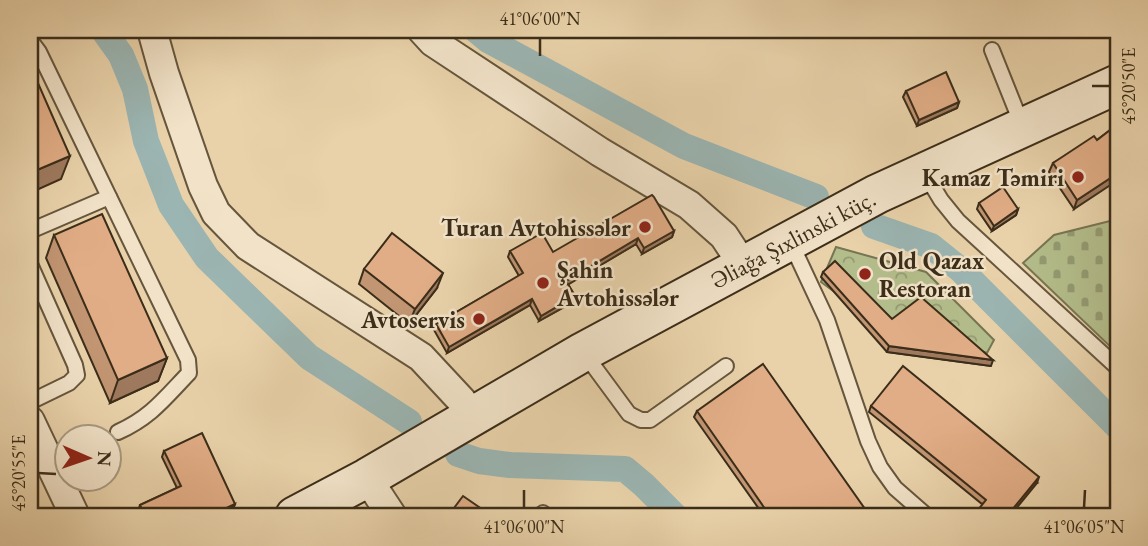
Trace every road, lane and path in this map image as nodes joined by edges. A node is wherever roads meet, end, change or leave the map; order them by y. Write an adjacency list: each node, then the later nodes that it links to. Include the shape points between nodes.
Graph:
1 (152, 30): 17 (street, via 216,213 248,246 421,357 462,401)
2 (422, 30): 12 (street, via 433,42 578,138 688,205 724,236)
3 (30, 40): 8 (lane)
4 (992, 50): 6 (lane)
5 (1118, 84): 6 (main road, Əliağa Şıxlinski küç.)
6 (1022, 127): 7 (main road, Əliağa Şıxlinski küç.)
7 (923, 171): 10 (main road, Əliağa Şıxlinski küç.); 15 (lane, via 958,221)
8 (109, 197): 9 (lane); 19 (lane, via 188,360 189,373 152,413)
9 (30, 232)
10 (789, 240): 12 (main road, Əliağa Şıxlinski küç.); 24 (lane, via 827,320 880,467 895,488)
11 (30, 264): 16 (lane, via 77,375)
12 (743, 265): 13 (main road, Əliağa Şıxlinski küç.)
13 (583, 352): 14 (lane, via 629,414 641,420 650,420); 17 (main road, Əliağa Şıxlinski küç.)
14 (726, 366)
15 (1118, 368)
16 (30, 402)
17 (469, 418): 20 (main road, Əliağa Şıxlinski küç.)
18 (30, 421): 21 (street)
19 (122, 430)
20 (367, 478): 22 (main road, Əliağa Şıxlinski küç.); 23 (street)
21 (75, 516)
22 (295, 516)
23 (392, 516)
24 (927, 516)

